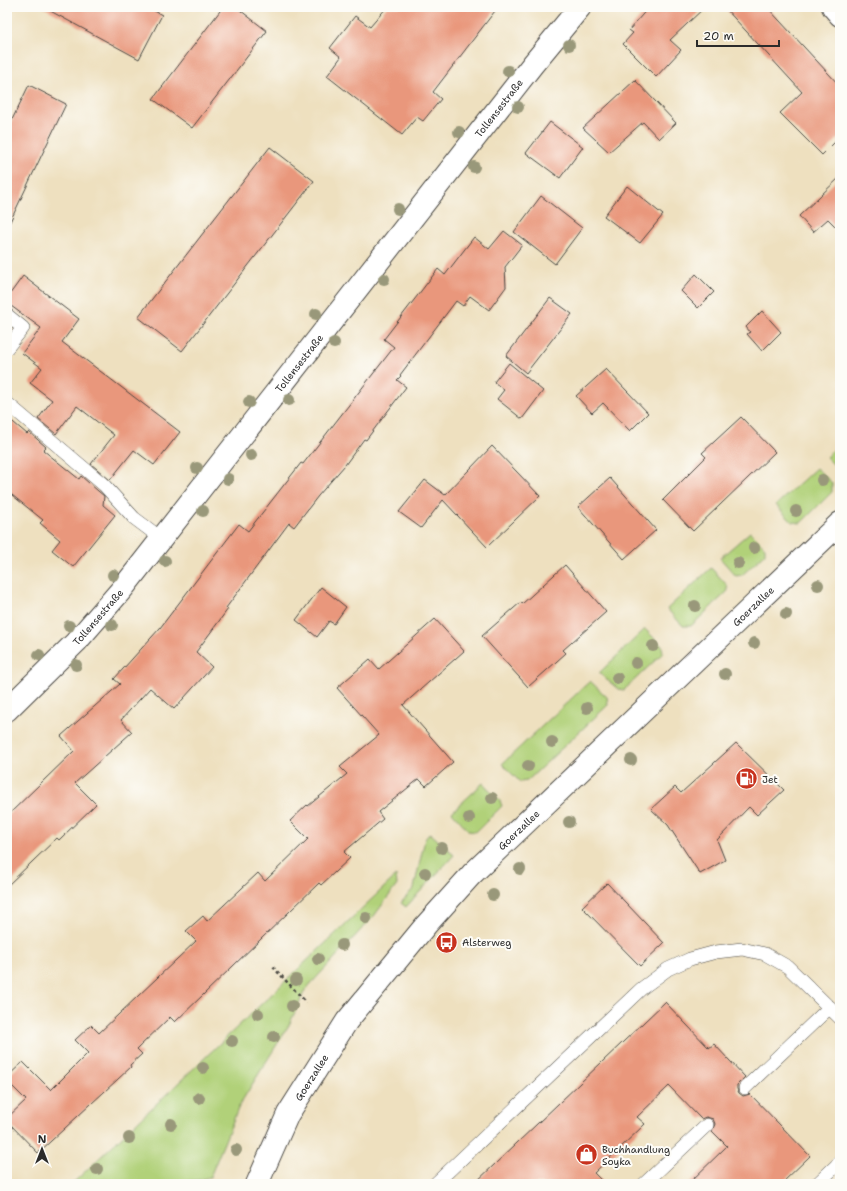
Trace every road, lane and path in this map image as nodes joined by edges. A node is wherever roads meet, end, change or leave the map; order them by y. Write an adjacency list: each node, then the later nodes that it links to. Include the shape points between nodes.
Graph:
1 (580, 7): 8 (street, Tollensestraße)
2 (833, 7): 3 (street)
3 (840, 14)
4 (7, 315): 5 (lane, via 23,328)
5 (7, 348)
6 (7, 403): 8 (lane, via 104,486 134,518)
7 (840, 523): 17 (street, Goerzallee, via 474,872 431,920 348,1021 288,1114)
8 (162, 539): 9 (street, Tollensestraße, via 80,637)
9 (7, 710)
10 (273, 967): 11 (path)
11 (306, 1002)
12 (830, 1007): 13 (lane); 14 (lane); 18 (lane, via 788,967 765,954 742,949 690,958 641,989)
13 (840, 1018)
14 (745, 1088)
15 (706, 1125): 19 (lane)
16 (840, 1162): 20 (lane)
17 (257, 1184)
18 (435, 1184)
19 (644, 1184)
20 (818, 1184)

